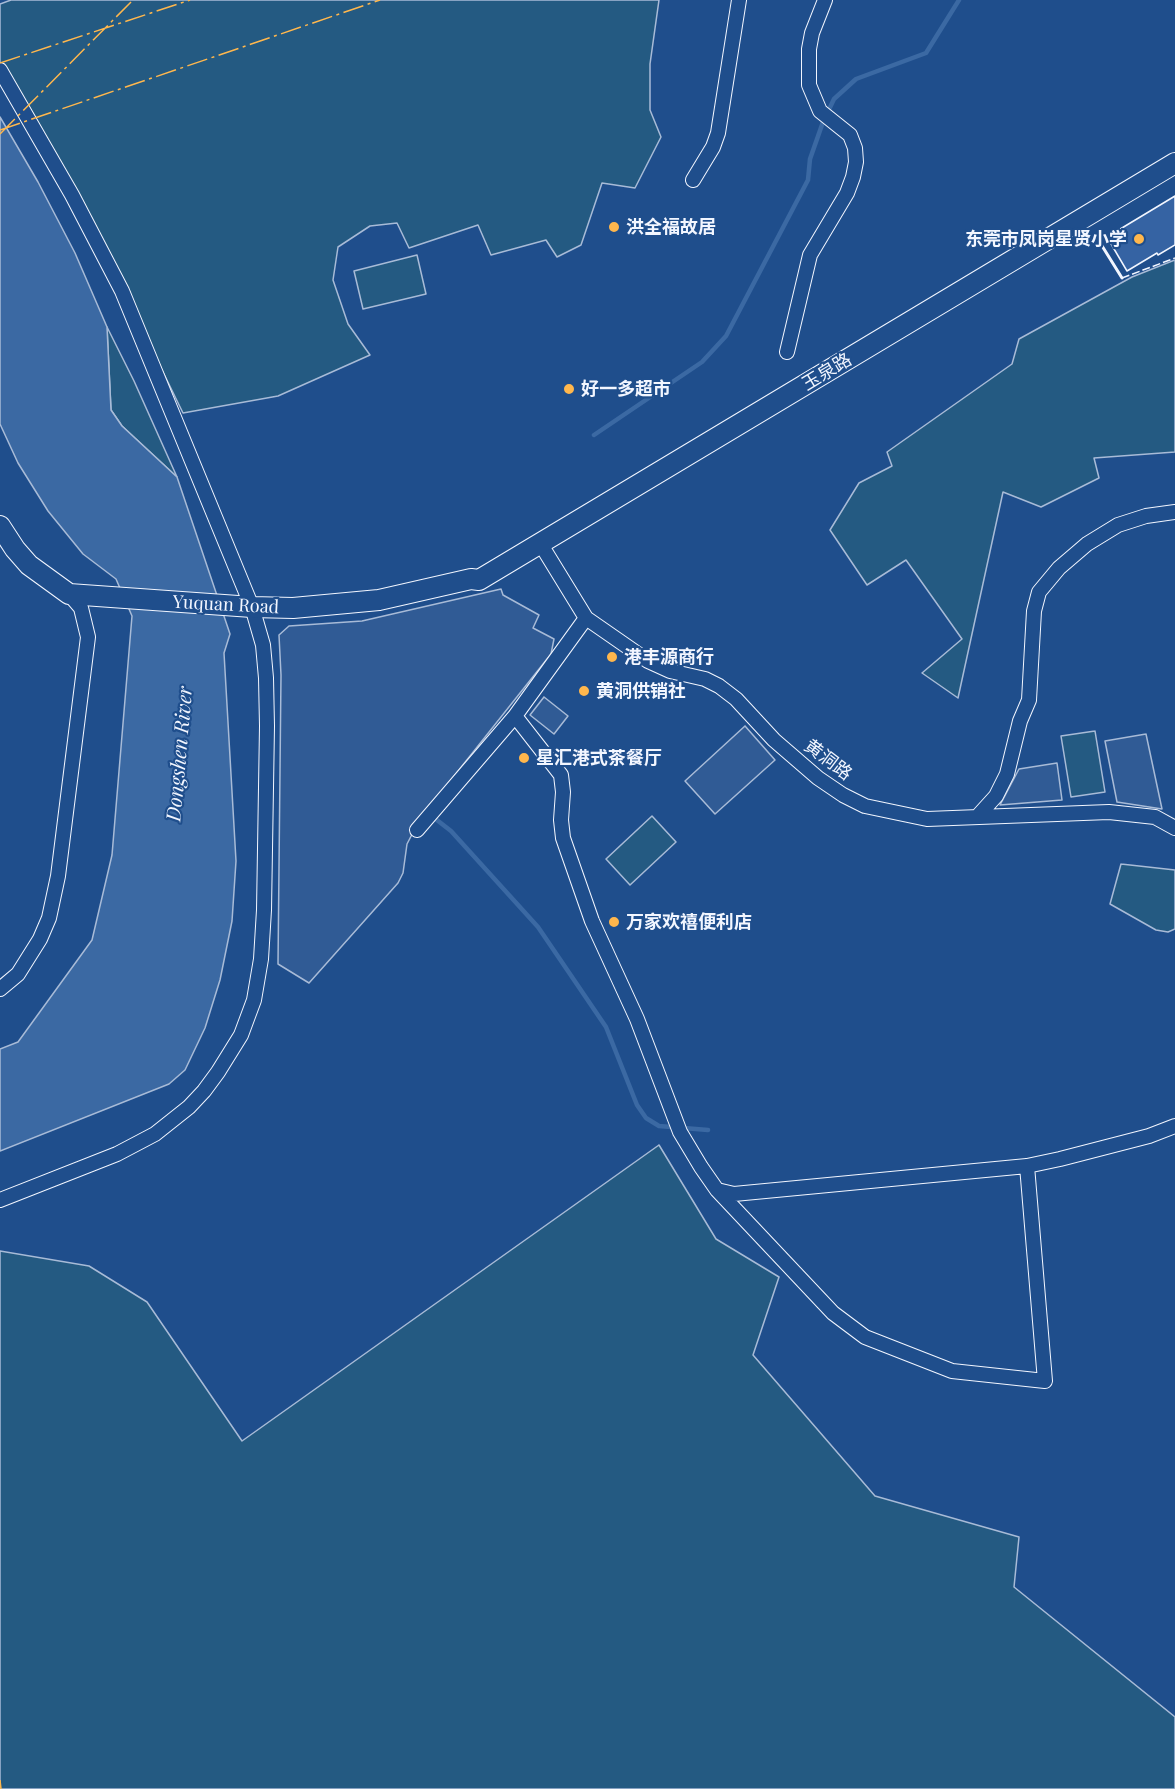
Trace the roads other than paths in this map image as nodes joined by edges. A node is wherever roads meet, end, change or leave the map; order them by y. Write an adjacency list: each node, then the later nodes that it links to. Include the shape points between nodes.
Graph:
1 (739, 0): 5 (street, via 718,133)
2 (825, 0): 6 (street, via 812,33 809,85 820,111 850,135 856,162 847,193 810,255)
3 (0, 70): 11 (street, via 122,291)
4 (1175, 163): 9 (street, 玉泉路)
5 (693, 180)
6 (787, 352)
7 (1175, 512): 14 (street, via 1118,525 1066,562 1039,592 1034,612 1029,700 1007,774 996,796)
8 (0, 526): 10 (street, via 30,565)
9 (540, 543): 11 (street, Yuquan Road, via 479,580 379,600); 12 (street, 黄洞路)
10 (69, 594): 11 (street, Yuquan Road); 17 (street, via 81,608 88,637 58,876 40,939 18,974)
11 (252, 608): 21 (street, via 263,645 266,678 264,910 254,1000 241,1035 204,1091 155,1134 117,1154)
12 (586, 618): 13 (street); 14 (street, 黄洞路, via 648,661 720,686 797,761 843,795 865,806 927,819)
13 (515, 716): 16 (street); 20 (street, via 561,775 563,838 592,921 637,1019 680,1132)
14 (977, 817): 15 (street, 黄洞路, via 1109,812 1155,817)
15 (1175, 828)
16 (417, 830)
17 (0, 989)
18 (1175, 1126): 19 (street)
19 (1027, 1166): 20 (street, via 734,1194); 20 (street, via 1046,1381 952,1371 865,1337 833,1313)
20 (717, 1190)
21 (0, 1200)

